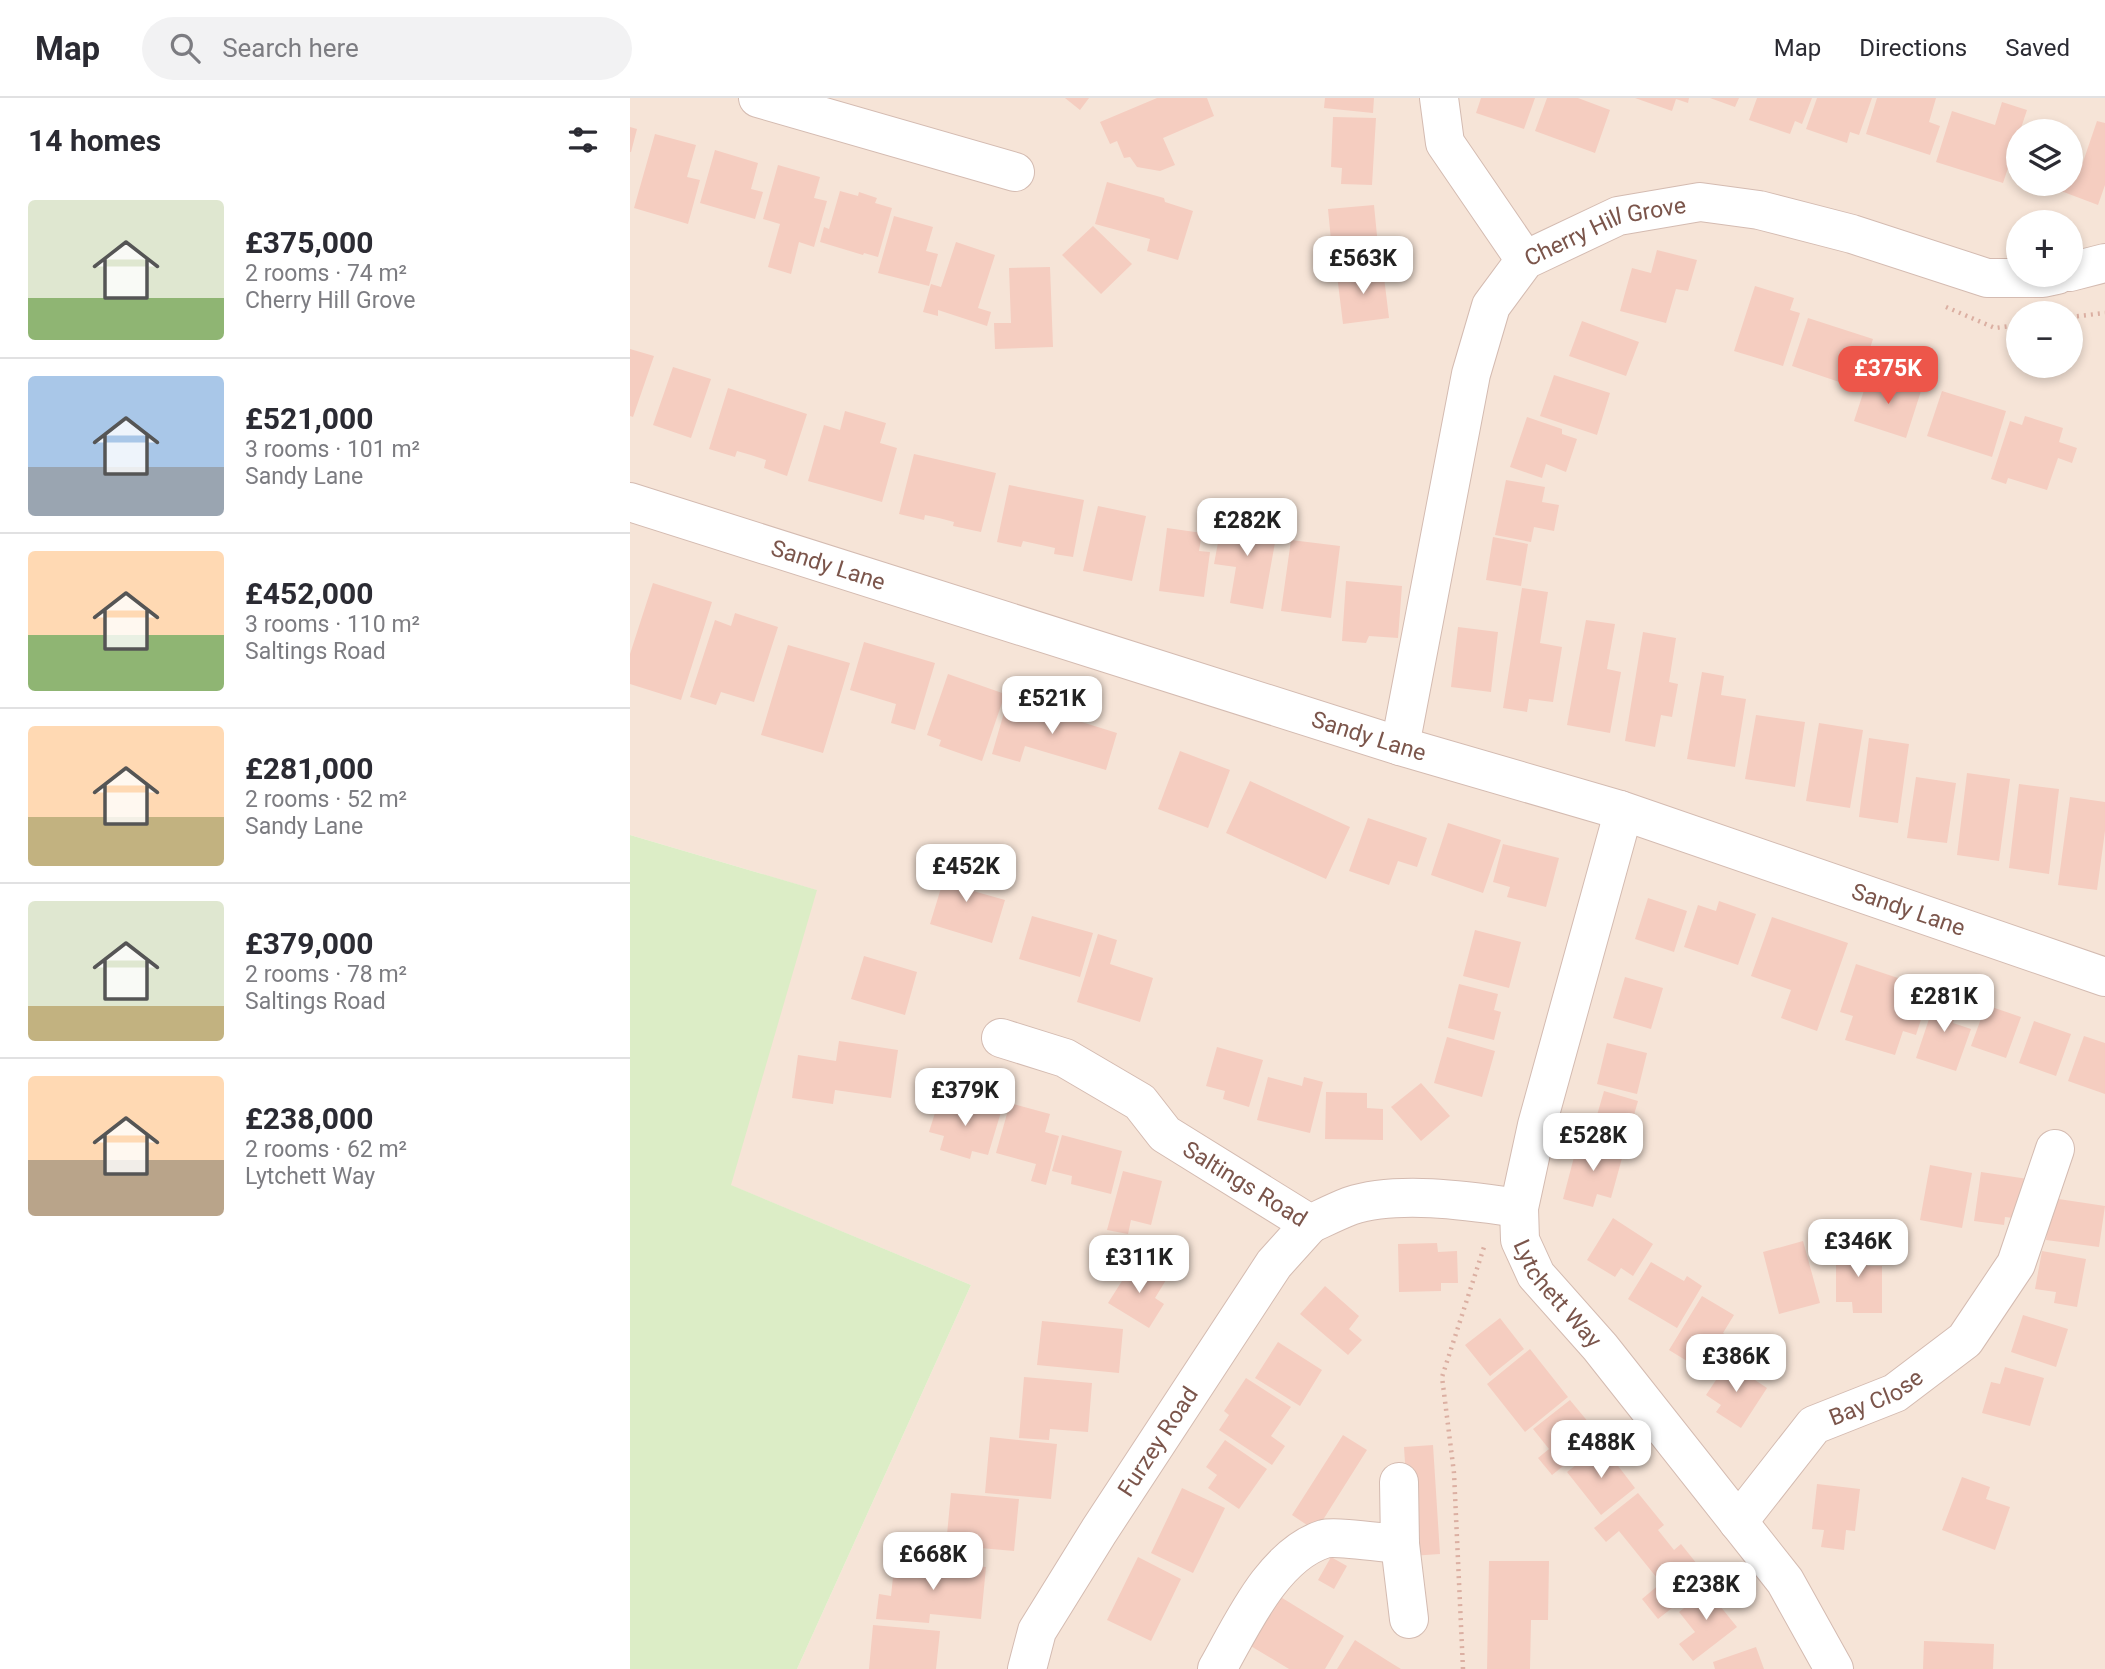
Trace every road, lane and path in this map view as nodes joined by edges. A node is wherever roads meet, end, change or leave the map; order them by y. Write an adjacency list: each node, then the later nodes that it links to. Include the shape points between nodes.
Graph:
1 (758, 98): 3 (street)
2 (1439, 98): 4 (street, via 1445,143)
3 (1015, 172)
4 (1525, 260): 7 (street, Cherry Hill Grove, via 1618,216 1700,202 1759,210 1852,234 1987,278); 11 (street, Cherry Hill Grove, via 1491,306 1471,373)
5 (2105, 263): 6 (street)
6 (2083, 269)
7 (2006, 278)
8 (2105, 313): 9 (path)
9 (2083, 316)
10 (630, 502): 11 (street, Sandy Lane)
11 (1399, 746): 12 (street, Sandy Lane)
12 (1620, 810): 13 (street, Sandy Lane); 16 (street, Lytchett Way)
13 (2105, 977)
14 (1000, 1038): 17 (street, Saltings Road, via 1065,1058 1140,1101 1165,1134)
15 (2054, 1149): 19 (street, Bay Close, via 2015,1264 1965,1340 1895,1393 1814,1425)
16 (1519, 1208): 17 (street, Saltings Road, via 1441,1199 1381,1199); 19 (street, Lytchett Way, via 1520,1240 1536,1275 1600,1346); 24 (path, via 1482,1248 1442,1377 1454,1473)
17 (1310, 1224): 22 (street, Furzey Road, via 1274,1264 1099,1531 1037,1631)
18 (1399, 1482): 20 (street)
19 (1738, 1522): 25 (street, Lytchett Way, via 1785,1581)
20 (1399, 1544): 21 (street); 23 (street, via 1326,1538 1285,1561)
21 (1409, 1619)
22 (1027, 1669)
23 (1217, 1669)
24 (1463, 1669)
25 (1834, 1669)

